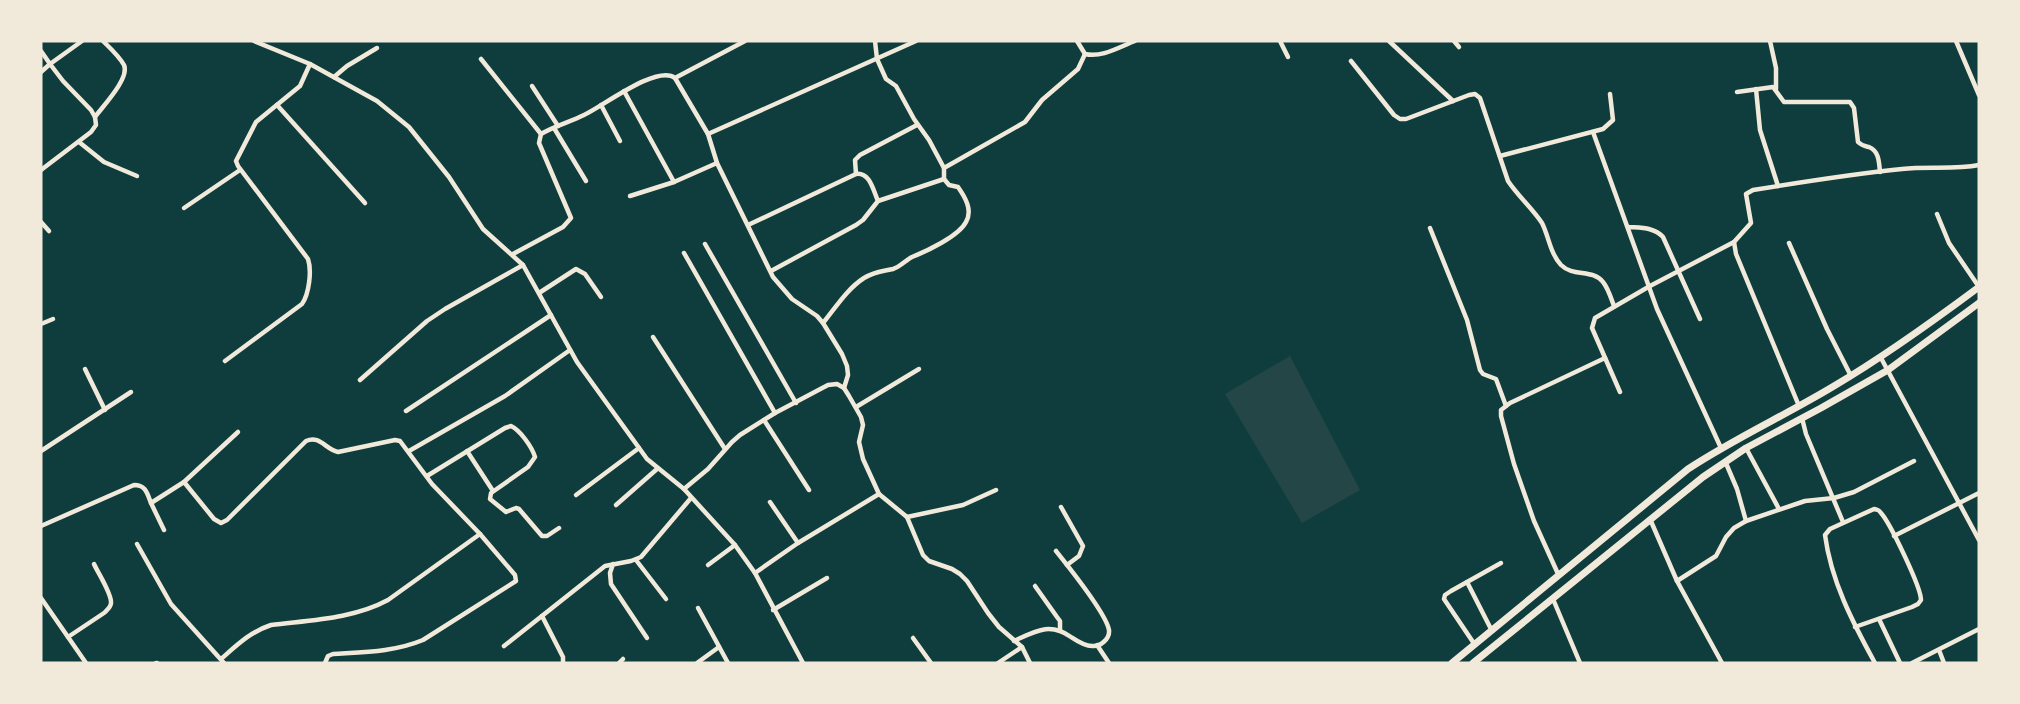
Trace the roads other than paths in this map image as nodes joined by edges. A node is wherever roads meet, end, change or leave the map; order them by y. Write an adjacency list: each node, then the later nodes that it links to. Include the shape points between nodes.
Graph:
1 (82, 41): 24 (street)
2 (103, 41): 39 (street, via 121,60 126,73)
3 (254, 41): 15 (street)
4 (270, 41): 15 (street)
5 (744, 41): 28 (street)
6 (875, 41): 22 (street)
7 (916, 41): 22 (street)
8 (1077, 41): 19 (street)
9 (1135, 41): 19 (street, via 1099,55)
10 (1280, 41): 20 (street)
11 (1389, 41): 36 (street)
12 (1454, 41): 16 (street)
13 (1770, 41): 31 (street, via 1776,68)
14 (1957, 42): 35 (street)
15 (268, 47): 25 (street)
16 (1459, 47)
17 (377, 48): 27 (street)
18 (41, 50): 24 (street)
19 (1085, 54): 50 (street, via 1078,69 1042,100 1025,122)
20 (1288, 57)
21 (481, 59): 43 (street)
22 (877, 59): 40 (street, via 886,79 896,86); 44 (street)
23 (1351, 61): 36 (street, via 1400,119)
24 (50, 64): 26 (street); 39 (street)
25 (310, 64): 27 (street); 37 (street, via 300,86)
26 (41, 72)
27 (334, 77): 74 (street, via 377,101 409,127 483,229)
28 (675, 78): 32 (street, via 666,74); 44 (street)
29 (532, 86): 41 (street)
30 (1756, 89): 31 (street, via 1769,86); 33 (street); 59 (street, via 1760,130)
31 (1776, 89): 53 (street, via 1784,102 1850,102 1854,108 1858,142 1877,154)
32 (624, 91): 38 (street); 58 (street)
33 (1737, 92)
34 (1610, 94): 42 (street, via 1613,120 1603,129)
35 (1979, 96)
36 (1453, 101): 47 (street, via 1475,94 1480,98)
37 (277, 105): 52 (street, via 253,128 237,156); 62 (street)
38 (601, 105): 41 (street); 45 (street)
39 (95, 118): 46 (street, via 96,125)
40 (917, 125): 50 (street); 54 (street, via 860,155 855,160)
41 (556, 127): 43 (street); 57 (street)
42 (1593, 132): 47 (street); 67 (street)
43 (540, 134): 74 (street, via 540,143 571,218 563,227)
44 (708, 134): 48 (street)
45 (620, 141)
46 (79, 142): 51 (street); 55 (street, via 104,162)
47 (1500, 156): 83 (street, via 1508,181 1534,211 1553,254 1562,266 1572,272 1599,277)
48 (717, 163): 58 (street); 66 (street)
49 (1979, 164): 53 (street, via 1962,168 1929,166)
50 (944, 168): 56 (street)
51 (41, 170)
52 (240, 170): 63 (street); 93 (street, via 306,256 310,269 302,304)
53 (1880, 172): 59 (street)
54 (856, 174): 61 (street, via 866,176); 66 (street)
55 (137, 176)
56 (944, 179): 61 (street); 87 (street, via 958,187 964,196 968,206 966,223 931,249 894,269 878,271 860,281 846,293)
57 (586, 182)
58 (674, 182): 60 (street)
59 (1778, 186): 70 (street, via 1746,194 1751,223)
60 (630, 196)
61 (878, 201): 76 (street, via 856,225)
62 (366, 203)
63 (184, 208)
64 (1937, 214): 79 (street, via 1949,243)
65 (41, 222): 69 (street)
66 (748, 226): 76 (street)
67 (1628, 227): 77 (street, via 1658,231); 78 (street)
68 (1430, 228): 103 (street, via 1463,311 1480,370 1496,379)
69 (48, 231)
70 (1734, 242): 77 (street); 104 (street, via 1736,254)
71 (1789, 243): 97 (street)
72 (705, 244): 102 (street)
73 (684, 253): 108 (street)
74 (513, 254): 75 (street)
75 (523, 265): 80 (street); 98 (street, via 439,313)
76 (770, 271): 87 (street, via 792,299)
77 (1678, 271): 78 (street); 86 (street)
78 (1650, 286): 83 (street); 113 (street)
79 (1979, 287): 92 (main road)
80 (539, 293): 81 (street, via 576,270 585,274); 84 (street)
81 (601, 296)
82 (1979, 303): 96 (main road)
83 (1614, 306): 91 (street, via 1592,323)
84 (551, 315): 90 (street); 107 (street)
85 (53, 319): 88 (street)
86 (1700, 319)
87 (823, 323): 99 (street, via 847,366)
88 (41, 324)
89 (653, 337): 115 (street)
90 (570, 350): 112 (street); 117 (street, via 504,396)
91 (1605, 358): 101 (street); 103 (street)
92 (1881, 358): 96 (street); 97 (main road)
93 (225, 362)
94 (85, 369): 106 (street)
95 (919, 369): 105 (street)
96 (1888, 370): 109 (main road); 134 (street)
97 (1851, 376): 104 (main road)
98 (360, 380)
99 (844, 388): 102 (street, via 837,384 828,385); 105 (street)
100 (130, 392): 106 (street)
101 (1620, 392)
102 (796, 403): 108 (street)
103 (1506, 406): 160 (street, via 1501,410 1501,416 1514,464 1534,521)
104 (1799, 406): 113 (main road)
105 (856, 407): 129 (street, via 863,425 860,450)
106 (105, 410): 116 (street)
107 (406, 410)
108 (775, 413): 110 (street)
109 (1802, 418): 114 (main road); 132 (street)
110 (764, 420): 115 (street); 125 (street)
111 (238, 432): 123 (street)
112 (639, 448): 121 (street); 130 (street)
113 (1721, 448): 160 (main road, via 1688,469)
114 (1746, 448): 119 (main road); 138 (street)
115 (725, 449): 124 (street)
116 (41, 451)
117 (409, 451): 122 (street); 123 (street, via 395,440 338,452 312,438 221,523 214,519)
118 (467, 451): 122 (street); 127 (street); 127 (street, via 510,426 534,452 533,462)
119 (1724, 461): 140 (main road); 141 (street)
120 (1914, 461): 132 (street, via 1871,484)
121 (657, 469): 124 (street); 136 (street)
122 (427, 476): 146 (street)
123 (184, 482): 135 (street)
124 (684, 489): 131 (street)
125 (809, 490)
126 (996, 490): 139 (street, via 963,505)
127 (493, 491): 144 (street, via 490,499 506,512 519,510 542,536)
128 (1979, 493): 134 (street)
129 (879, 494): 139 (street); 149 (street)
130 (576, 495)
131 (691, 498): 151 (street); 153 (street)
132 (1834, 498): 138 (street, via 1805,501); 142 (street)
133 (770, 502): 149 (street)
134 (1959, 502): 147 (street); 148 (street)
135 (151, 503): 143 (street, via 145,489 134,485); 145 (street)
136 (616, 505)
137 (1061, 507): 158 (street, via 1083,546 1079,556)
138 (1779, 509): 141 (street)
139 (907, 516): 179 (street, via 923,555 929,561 960,574 988,613)
140 (1650, 520): 162 (street); 167 (main road)
141 (1746, 521): 162 (street, via 1726,537 1716,556)
142 (1843, 522): 147 (street, via 1870,510 1878,510); 172 (street, via 1825,535 1839,587)
143 (41, 526)
144 (559, 528)
145 (164, 530)
146 (480, 534): 186 (street, via 375,607 258,629); 188 (street, via 515,575 515,582 423,640 385,651 333,654)
147 (1894, 536): 171 (street, via 1921,600 1912,607)
148 (1979, 540)
149 (798, 543): 159 (street)
150 (137, 544): 186 (street, via 171,604)
151 (735, 545): 157 (street); 159 (street)
152 (1056, 551): 158 (street)
153 (636, 560): 156 (street); 166 (street)
154 (1501, 563): 163 (street)
155 (94, 564): 176 (street, via 110,596 109,608)
156 (613, 564): 170 (street, via 600,570); 177 (street, via 611,584)
157 (708, 565)
158 (1067, 565): 182 (street, via 1107,625 1108,638)
159 (755, 573): 169 (street)
160 (1559, 576): 175 (main road)
161 (827, 578): 169 (street)
162 (1678, 581): 200 (street)
163 (1467, 582): 175 (street); 180 (street, via 1450,591 1444,599)
164 (1035, 586): 174 (street, via 1060,622)
165 (41, 598): 176 (street)
166 (666, 599)
167 (1553, 599): 198 (main road); 199 (street)
168 (698, 608): 183 (street)
169 (773, 610): 192 (street)
170 (542, 616): 181 (street); 189 (street)
171 (1879, 619): 172 (street); 202 (street)
172 (1856, 627): 201 (street)
173 (1979, 629): 185 (street)
174 (1060, 630): 179 (street, via 1044,629); 182 (street, via 1084,645)
175 (1492, 631): 180 (main road)
176 (68, 637): 187 (street)
177 (647, 638)
178 (913, 638): 193 (street)
179 (1014, 641): 184 (street)
180 (1474, 645): 197 (main road)
181 (504, 646)
182 (1097, 646): 196 (street)
183 (719, 647): 190 (street); 191 (street)
184 (1022, 647): 194 (street); 195 (street)
185 (1939, 650): 203 (street); 204 (street)
186 (222, 661)
187 (86, 663)
188 (325, 663)
189 (563, 663)
190 (697, 663)
191 (728, 663)
192 (803, 663)
193 (930, 663)
194 (998, 663)
195 (1030, 663)
196 (1109, 663)
197 (1452, 663)
198 (1473, 663)
199 (1580, 663)
200 (1722, 663)
201 (1876, 663)
202 (1900, 663)
203 (1912, 663)
204 (1944, 663)

